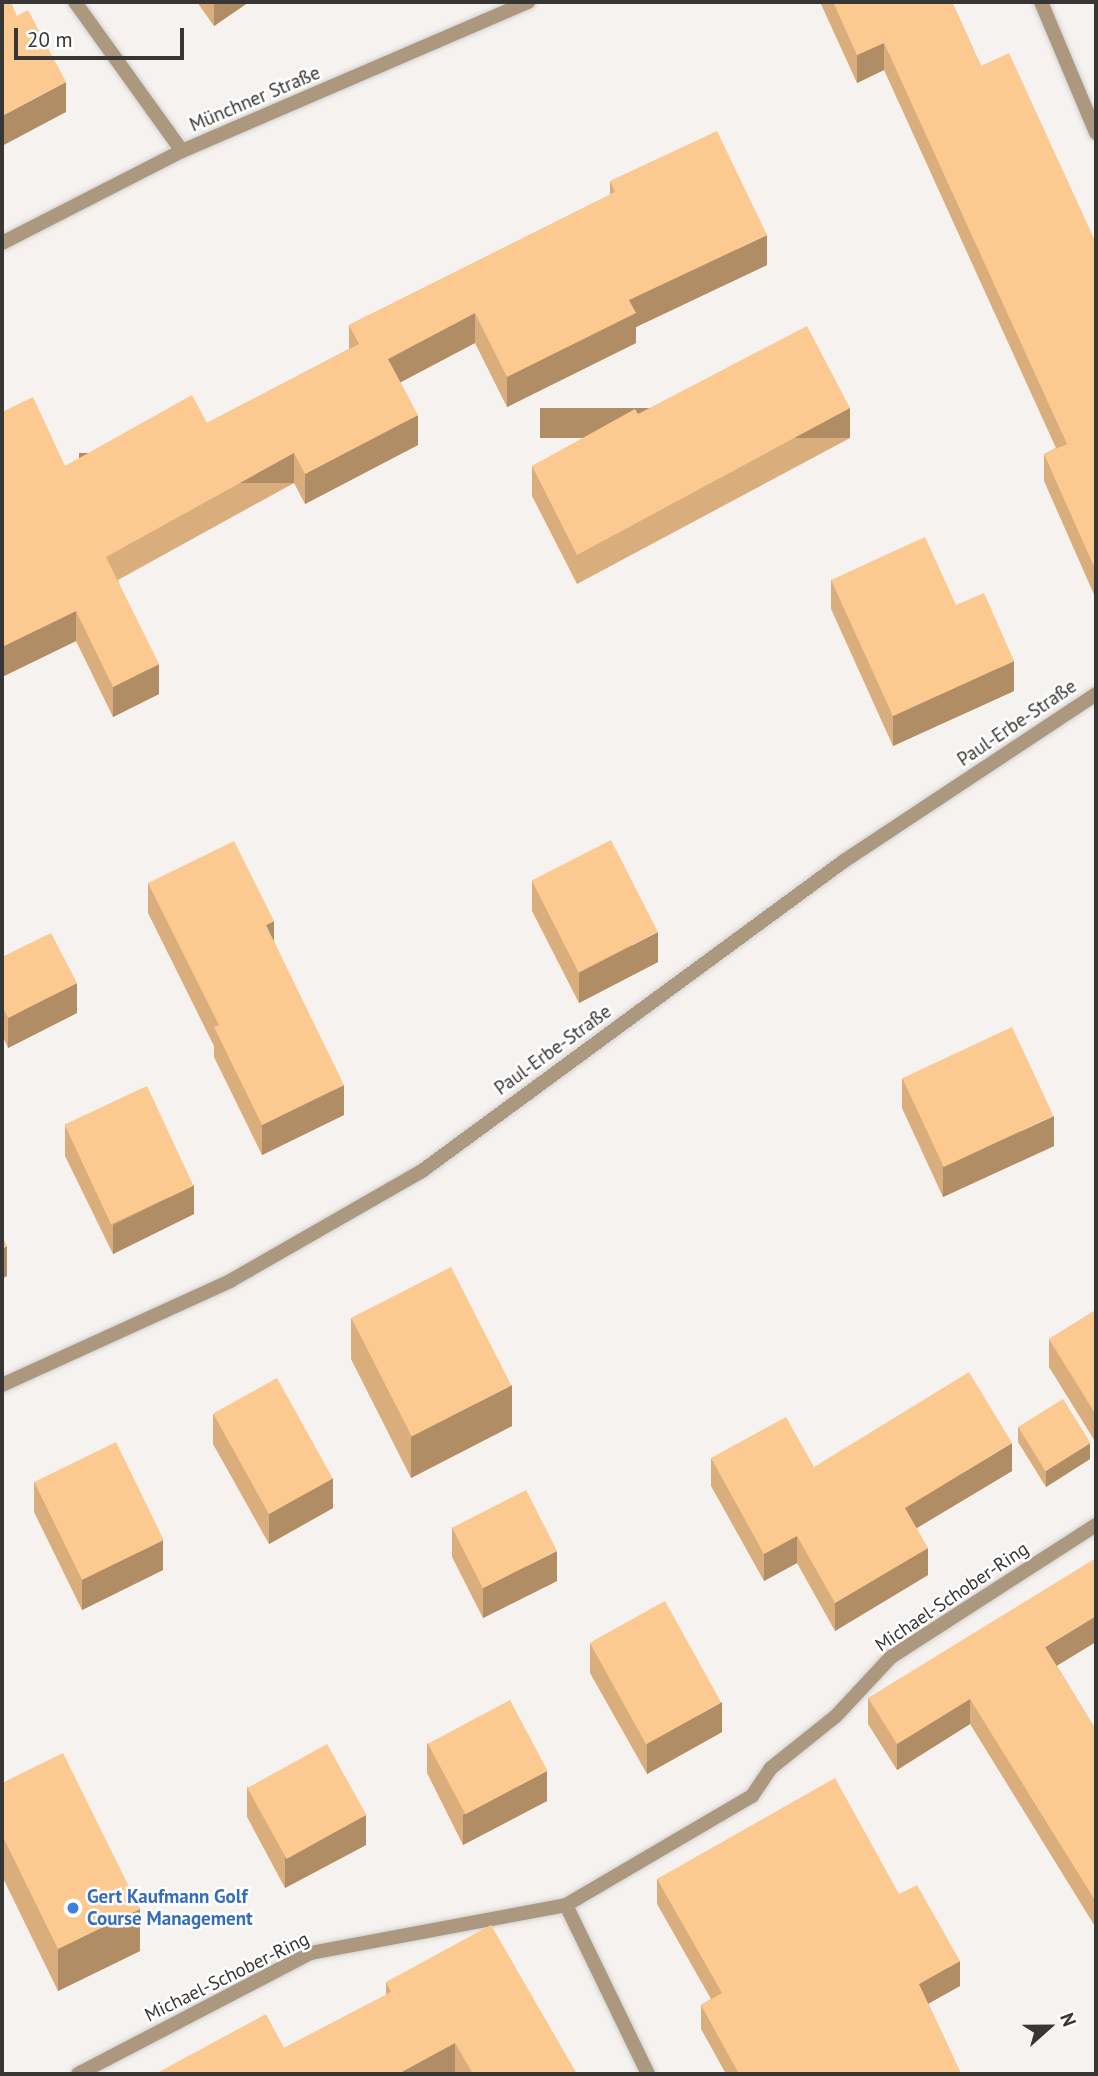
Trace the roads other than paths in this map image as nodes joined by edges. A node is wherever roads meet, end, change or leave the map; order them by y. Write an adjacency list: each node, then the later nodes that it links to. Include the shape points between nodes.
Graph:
1 (75, 2): 5 (street)
2 (528, 2): 5 (street, Münchner Straße)
3 (1041, 2): 4 (street)
4 (1096, 133)
5 (182, 151): 6 (street, Münchner Straße)
6 (2, 243)
7 (1096, 694): 8 (street, Paul-Erbe-Straße, via 844,861 422,1171 230,1281)
8 (2, 1384)
9 (1096, 1525): 10 (street, Michael-Schober-Ring, via 891,1657 836,1716 771,1768 752,1796)
10 (566, 1905): 11 (street, Michael-Schober-Ring, via 310,1953); 12 (street)
11 (78, 2074)
12 (648, 2074)

